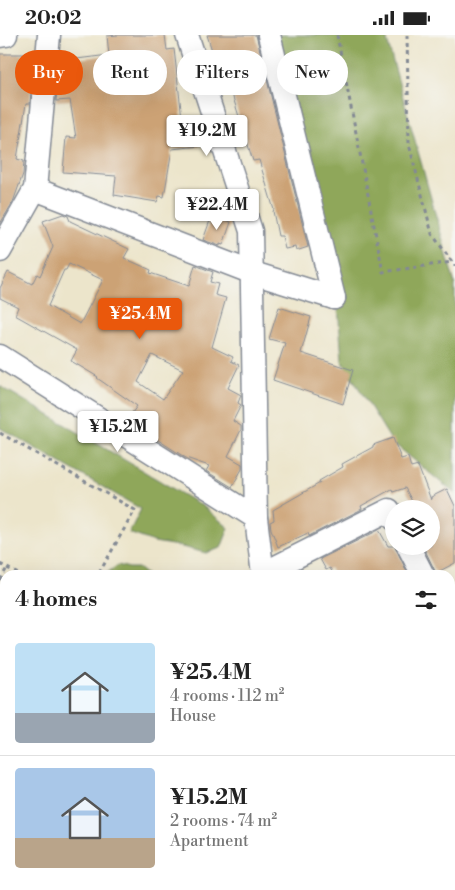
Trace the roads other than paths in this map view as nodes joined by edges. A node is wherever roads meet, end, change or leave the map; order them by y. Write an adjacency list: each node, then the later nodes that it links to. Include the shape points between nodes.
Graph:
1 (6, 35): 5 (street)
2 (50, 35): 6 (street)
3 (187, 35): 8 (street, via 251,231)
4 (268, 35): 8 (street, via 334,299)
5 (0, 36)
6 (35, 189): 7 (street); 8 (street)
7 (0, 251)
8 (252, 273): 11 (street)
9 (0, 356): 11 (street)
10 (385, 512): 14 (street)
11 (256, 518): 13 (street)
12 (413, 555): 15 (street)
13 (263, 570)
14 (272, 570)
15 (420, 570)

